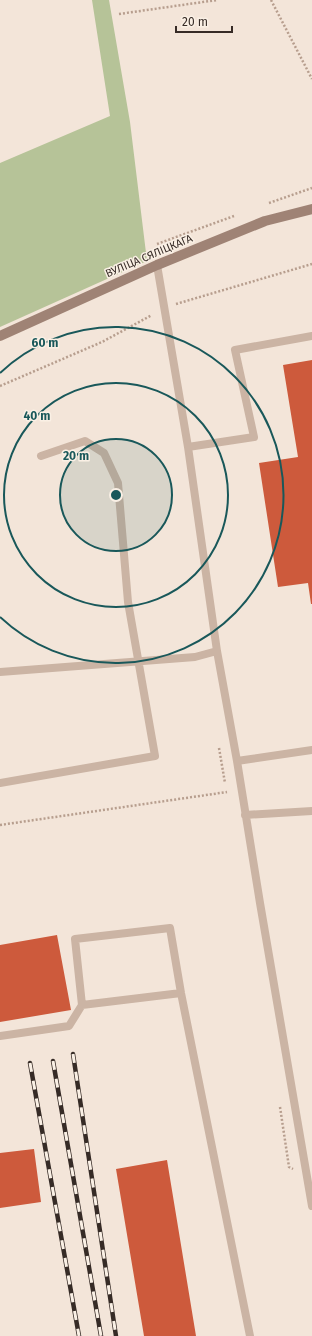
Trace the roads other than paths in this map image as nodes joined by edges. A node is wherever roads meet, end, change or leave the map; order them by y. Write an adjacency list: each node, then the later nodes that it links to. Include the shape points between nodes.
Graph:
1 (312, 209): 2 (main road, ВУЛІЦА СЯЛІЦКАГА, via 265,221)
2 (157, 265): 3 (main road, ВУЛІЦА СЯЛІЦКАГА); 5 (lane)
3 (0, 336)
4 (312, 336): 5 (lane, via 235,350 254,437)
5 (188, 447): 7 (lane)
6 (42, 456): 8 (lane, via 85,441 104,453 118,483 128,602)
7 (217, 651): 8 (lane, via 195,657); 11 (lane)
8 (138, 661): 9 (lane); 12 (lane, via 155,756)
9 (0, 672)
10 (312, 750): 11 (lane)
11 (237, 761): 14 (lane)
12 (0, 783)
13 (312, 811): 14 (lane)
14 (245, 815): 18 (lane)
15 (180, 994): 16 (lane); 16 (lane, via 170,928 75,939); 19 (lane)
16 (82, 1005): 17 (lane, via 69,1026)
17 (0, 1036)
18 (312, 1206)
19 (250, 1336)

